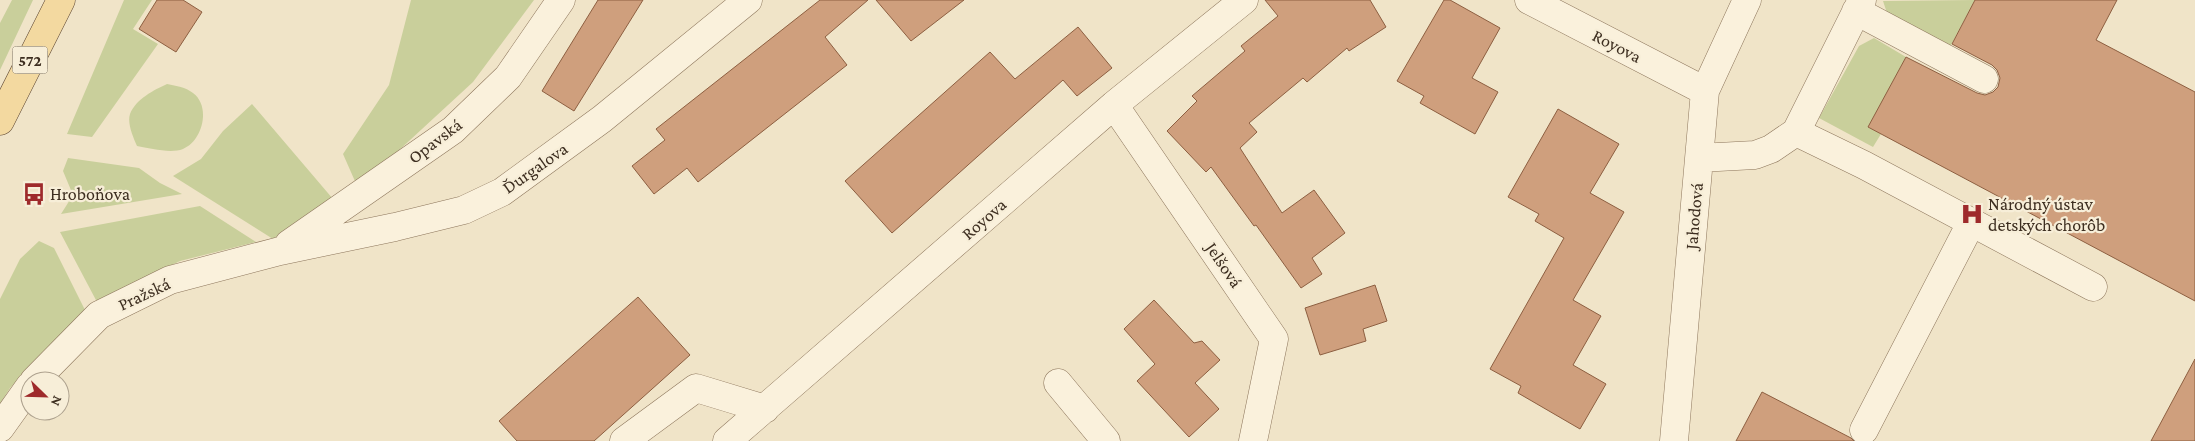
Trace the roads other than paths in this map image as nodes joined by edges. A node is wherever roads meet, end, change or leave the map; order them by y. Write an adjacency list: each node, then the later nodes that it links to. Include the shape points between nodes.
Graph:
1 (61, 0): 11 (main road, 572)
2 (561, 0): 15 (street, Opavská, via 508,77 453,130)
3 (748, 0): 15 (street, Ďurgalova, via 602,119 502,192 464,210)
4 (1244, 0): 10 (street, Royova)
5 (1529, 0): 9 (street, Royova)
6 (1747, 0): 9 (street, Jahodová)
7 (1859, 6): 8 (street); 12 (street)
8 (1984, 79)
9 (1705, 91): 13 (street, Jahodová)
10 (1114, 105): 20 (street, Royova); 26 (street, Jelšová, via 1274,339)
11 (0, 121)
12 (1796, 132): 13 (street, via 1771,149 1755,155); 14 (street)
13 (1699, 158): 27 (street, Jahodová)
14 (1971, 223): 16 (street); 22 (street)
15 (280, 251): 17 (street, Pražská, via 170,280 99,315)
16 (2093, 287)
17 (44, 371)
18 (1058, 383): 25 (street)
19 (20, 400): 21 (street)
20 (765, 409): 23 (street, via 696,388); 24 (street, Royova)
21 (0, 428)
22 (1864, 430)
23 (624, 441)
24 (727, 441)
25 (1106, 441)
26 (1253, 441)
27 (1674, 441)

